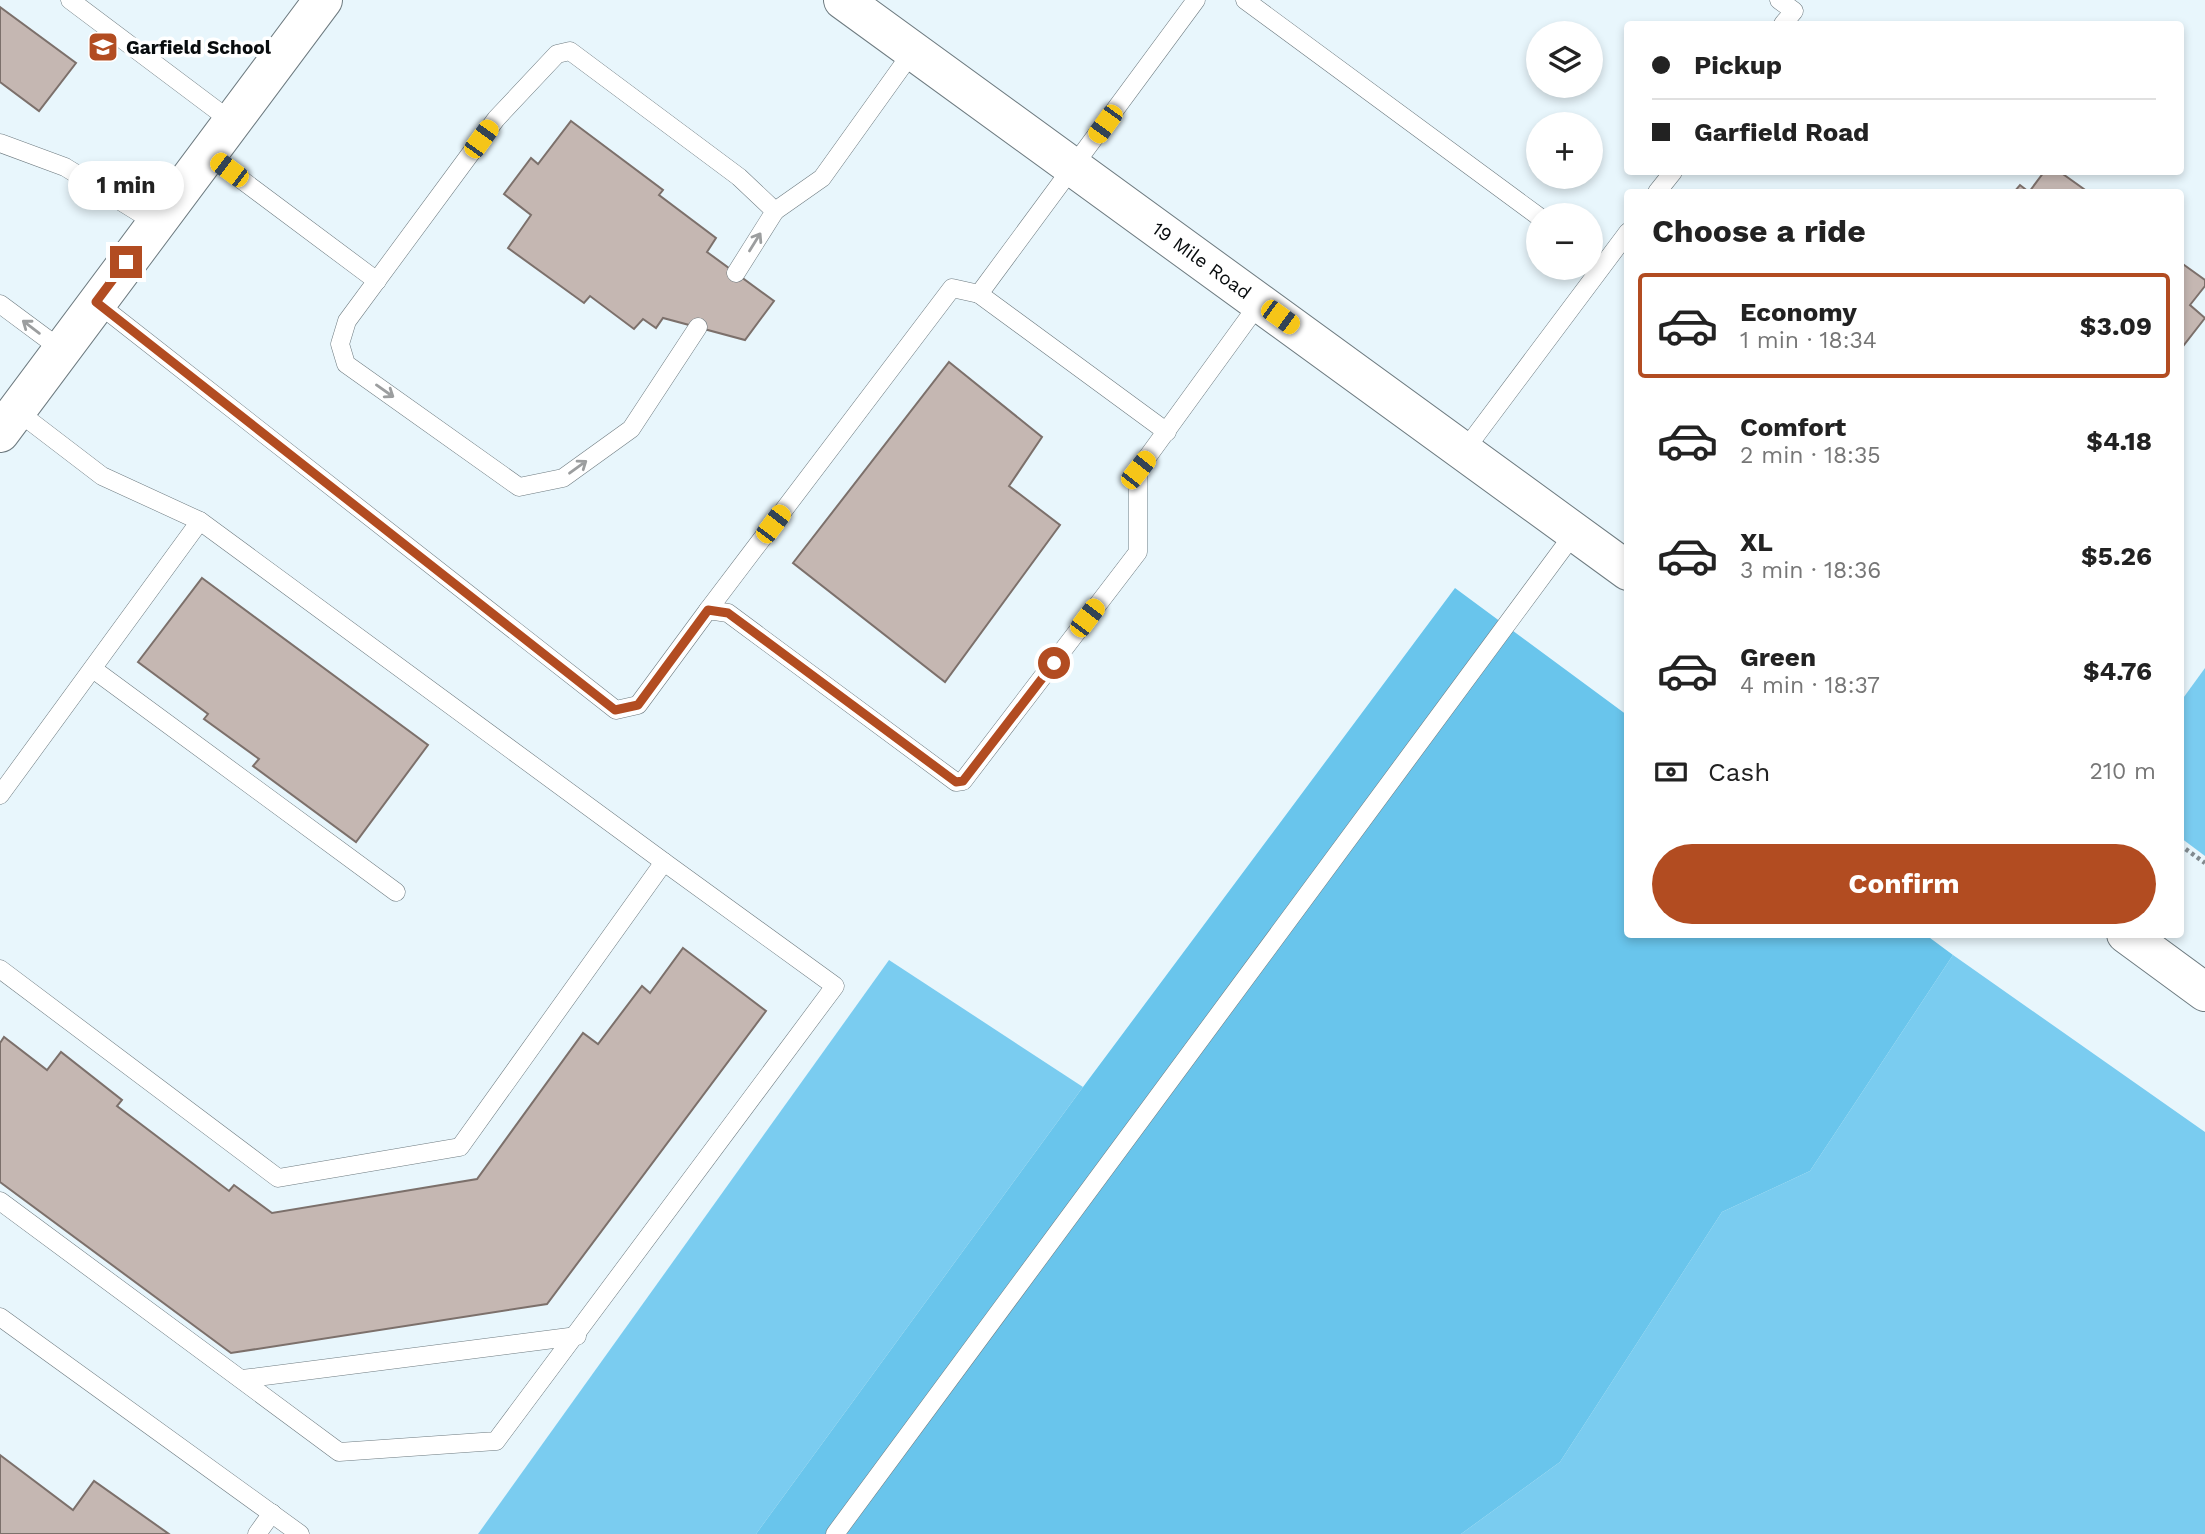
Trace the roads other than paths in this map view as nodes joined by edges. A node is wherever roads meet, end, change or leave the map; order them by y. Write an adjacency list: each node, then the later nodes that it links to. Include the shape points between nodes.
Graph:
1 (70, 0): 9 (lane)
2 (323, 0): 9 (street)
3 (843, 0): 8 (street, 19 Mile Road)
4 (1196, 0): 12 (lane)
5 (1245, 0): 15 (lane)
6 (1779, 0): 7 (lane, via 1794,11)
7 (1786, 21)
8 (913, 51): 12 (street, 19 Mile Road); 16 (lane, via 821,178)
9 (231, 121): 11 (street)
10 (0, 143): 17 (lane, via 65,167)
11 (207, 153): 17 (street); 22 (lane)
12 (1074, 167): 23 (lane); 25 (street, 19 Mile Road)
13 (1671, 175): 14 (lane)
14 (1659, 189)
15 (1526, 207)
16 (775, 211): 20 (lane, one-way to 16); 22 (lane, via 738,177 570,51 557,54 496,119)
17 (156, 223): 24 (street)
18 (1624, 235): 19 (lane)
19 (1603, 254)
20 (736, 273)
21 (1582, 280): 31 (lane)
22 (377, 281): 27 (lane, one-way to 27, via 347,321 340,344 346,364 519,486 563,478 631,429)
23 (979, 295): 30 (lane); 35 (lane, via 951,288)
24 (96, 302): 28 (street); 35 (lane, via 615,710 638,705)
25 (1260, 302): 30 (lane); 31 (street, 19 Mile Road)
26 (0, 304): 28 (lane, one-way to 26)
27 (698, 327)
28 (62, 350): 29 (street)
29 (9, 422): 32 (lane, via 102,476)
30 (1167, 432): 35 (lane, via 1138,470 1138,552 963,781 956,782 728,613)
31 (1464, 451): 33 (street, 19 Mile Road)
32 (200, 521): 36 (lane); 38 (lane)
33 (1575, 532): 34 (street, 19 Mile Road); 50 (lane)
34 (1624, 568)
35 (708, 610)
36 (93, 669): 37 (lane); 39 (lane)
37 (0, 795)
38 (664, 862): 41 (lane, via 460,1147 278,1178); 45 (lane, via 835,986)
39 (396, 892)
40 (2131, 938): 42 (street)
41 (0, 969)
42 (2205, 992)
43 (0, 1201): 46 (lane)
44 (0, 1317): 47 (lane)
45 (577, 1336): 46 (lane); 46 (lane, via 496,1441 339,1452)
46 (242, 1379)
47 (272, 1513): 48 (lane); 49 (lane)
48 (257, 1534)
49 (300, 1534)
50 (835, 1534)

